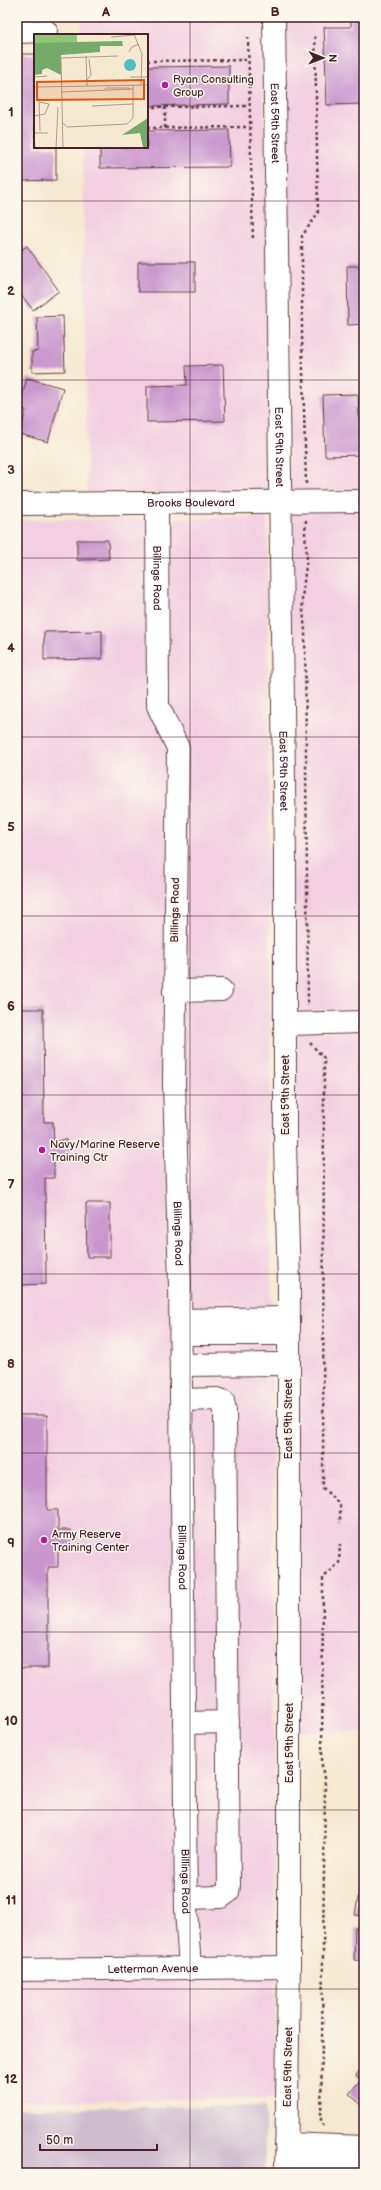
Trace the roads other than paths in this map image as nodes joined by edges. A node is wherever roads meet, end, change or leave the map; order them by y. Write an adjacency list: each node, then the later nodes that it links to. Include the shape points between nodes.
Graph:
1 (274, 17): 4 (street, East 59th Street)
2 (46, 31): 3 (street)
3 (17, 32)
4 (280, 501): 5 (street, Brooks Boulevard); 6 (street, Brooks Boulevard); 11 (street, East 59th Street)
5 (364, 501)
6 (157, 503): 7 (street, Brooks Boulevard); 9 (street, Billings Road, via 158,706 178,748)
7 (17, 504)
8 (221, 990): 9 (street)
9 (174, 991): 13 (street, Billings Road)
10 (364, 1022): 11 (street)
11 (286, 1024): 12 (street, East 59th Street)
12 (288, 1326): 13 (street); 14 (street, East 59th Street)
13 (180, 1327): 15 (street, Billings Road)
14 (288, 1364): 15 (street); 20 (street, East 59th Street)
15 (181, 1365): 16 (street, Billings Road)
16 (181, 1400): 17 (street, via 217,1398 223,1401 225,1410); 18 (street, Billings Road)
17 (228, 1722): 18 (street); 19 (street, via 228,1892 221,1897)
18 (184, 1723): 19 (street, Billings Road)
19 (186, 1898): 21 (street, Billings Road)
20 (289, 1967): 21 (street, Letterman Avenue); 23 (street, East 59th Street)
21 (190, 1969): 22 (street, Letterman Avenue)
22 (17, 1970)
23 (286, 2144): 24 (street); 26 (street, East 59th Street)
24 (364, 2147)
25 (364, 2165): 26 (street)
26 (286, 2169)

